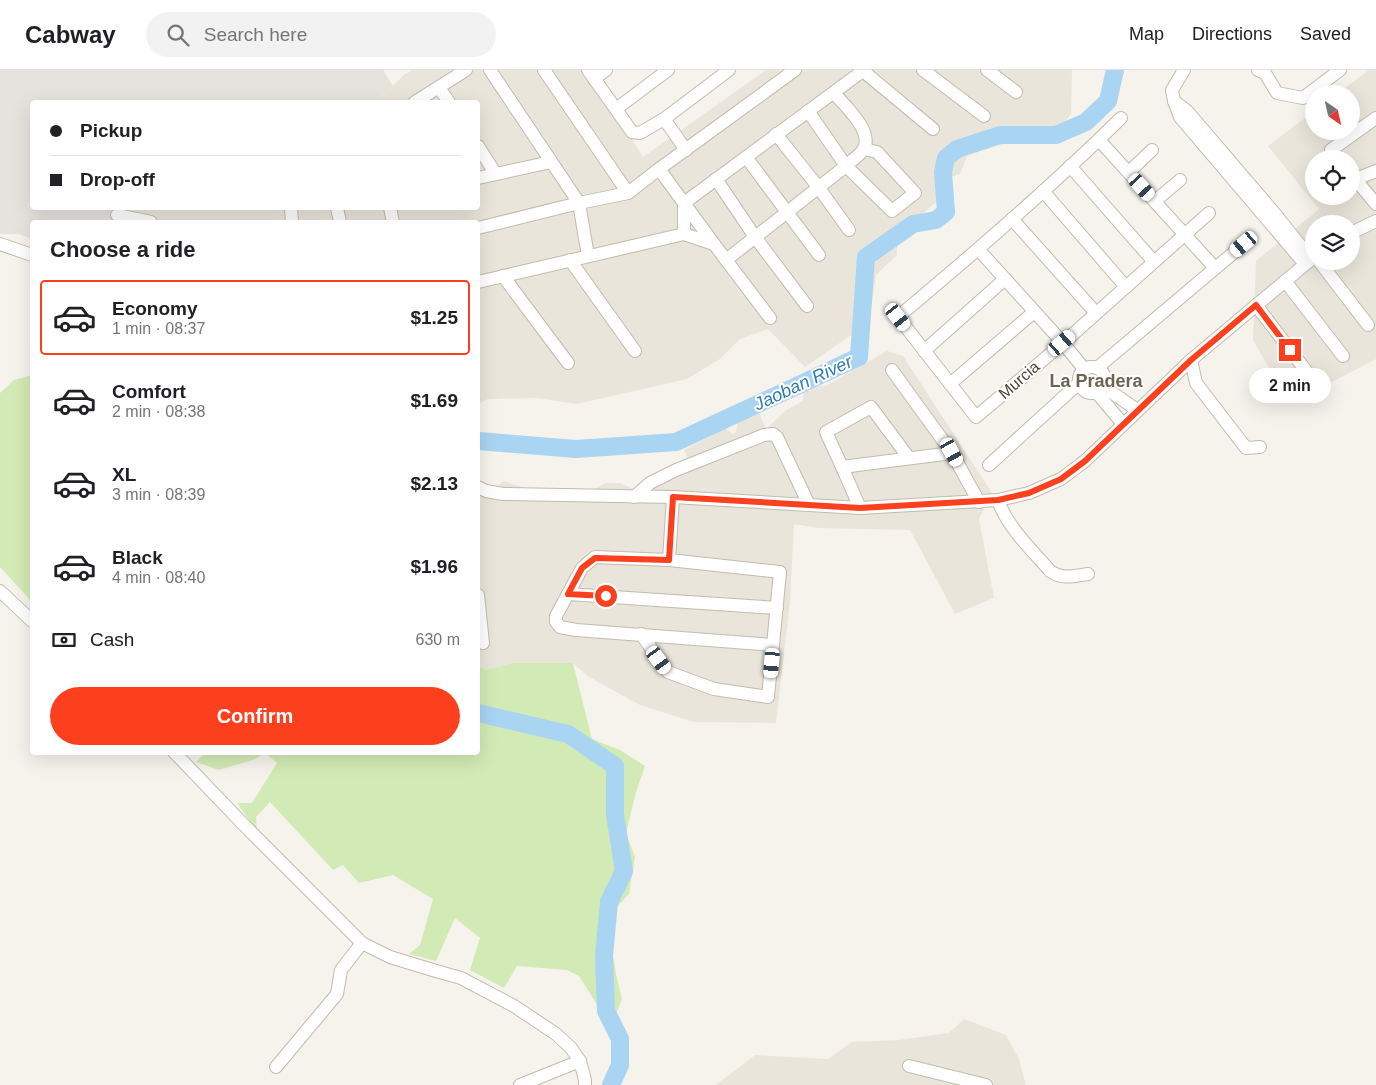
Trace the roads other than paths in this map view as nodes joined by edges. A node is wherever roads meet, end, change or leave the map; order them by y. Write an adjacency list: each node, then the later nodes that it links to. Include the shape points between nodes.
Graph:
1 (466, 70): 15 (street)
2 (490, 70): 35 (street)
3 (544, 70): 49 (street)
4 (606, 70): 14 (street)
5 (668, 70): 20 (street)
6 (729, 70): 25 (street)
7 (795, 70): 31 (street)
8 (863, 70): 17 (street); 26 (street)
9 (923, 70): 22 (street)
10 (987, 70): 16 (street)
11 (1184, 70): 70 (street, via 1172,90 1180,117)
12 (1340, 70): 13 (street, via 1304,98 1277,93)
13 (1264, 71)
14 (591, 74): 20 (street)
15 (440, 88): 18 (street); 19 (street)
16 (1016, 92)
17 (834, 93): 21 (street); 30 (street, via 863,128 866,138)
18 (419, 100)
19 (448, 100)
20 (616, 109): 25 (street, via 632,132 640,133)
21 (808, 111): 27 (street); 36 (street)
22 (984, 116)
23 (1121, 118): 28 (street)
24 (1376, 118): 33 (street)
25 (664, 119): 31 (street)
26 (933, 129)
27 (776, 134): 34 (street); 47 (street)
28 (1099, 140): 37 (street); 40 (street)
29 (480, 149): 41 (street)
30 (864, 149): 36 (street); 36 (street, via 877,152 915,193 892,211)
31 (686, 150): 38 (street)
32 (1152, 150): 40 (street)
33 (1331, 150)
34 (746, 157): 44 (street); 54 (street)
35 (551, 162): 41 (street); 51 (street)
36 (846, 166): 47 (street)
37 (1070, 166): 48 (street); 76 (street)
38 (660, 169): 49 (street); 52 (street)
39 (1376, 171): 42 (street)
40 (1129, 172): 50 (street)
41 (495, 173): 43 (street)
42 (1360, 175)
43 (480, 177)
44 (716, 179): 52 (street); 65 (street)
45 (1180, 180): 50 (street)
46 (1360, 184): 53 (street)
47 (819, 188): 54 (street); 62 (street)
48 (1042, 191): 57 (street); 84 (street)
49 (628, 192): 51 (street)
50 (1155, 201): 64 (street)
51 (579, 203): 60 (street); 73 (street)
52 (684, 203): 63 (street); 67 (street)
53 (1376, 204)
54 (786, 213): 65 (street); 72 (street)
55 (1209, 213): 64 (street, Murcia)
56 (117, 215): 58 (street)
57 (1012, 219): 69 (street); 88 (street)
58 (141, 220)
59 (1376, 221): 61 (street)
60 (480, 228)
61 (1360, 229)
62 (849, 230)
63 (684, 234): 67 (street); 73 (street)
64 (1185, 235): 76 (street, Murcia); 78 (street)
65 (756, 237): 75 (street); 86 (street)
66 (0, 244): 71 (street)
67 (714, 244): 75 (street)
68 (1244, 244): 78 (street)
69 (978, 249): 81 (street); 92 (street, via 898,317)
70 (1305, 252)
71 (30, 254)
72 (819, 255)
73 (588, 256): 74 (street)
74 (570, 260): 80 (street); 93 (street)
75 (726, 260): 89 (street)
76 (1154, 262): 84 (street, Murcia)
77 (1305, 265): 82 (street)
78 (1215, 268): 98 (street)
79 (1321, 270): 90 (street)
80 (503, 276): 83 (street); 96 (street)
81 (1005, 279): 87 (street); 92 (street)
82 (1285, 281): 85 (street); 94 (street)
83 (480, 282)
84 (1126, 287): 88 (street, Murcia)
85 (1256, 305): 95 (street); 99 (street)
86 (807, 306)
87 (1034, 312): 91 (street); 100 (street)
88 (1096, 313): 91 (street, Murcia)
89 (770, 318)
90 (1368, 325)
91 (1062, 343): 98 (street); 100 (street, Murcia, via 976,417)
92 (924, 351): 100 (street)
93 (635, 352)
94 (1343, 356)
95 (1191, 360): 102 (street); 104 (street, via 1196,383 1246,448)
96 (568, 363)
97 (892, 370): 105 (street)
98 (1087, 374): 101 (street, via 1084,390); 101 (street, via 1104,374); 107 (street)
99 (1313, 380)
100 (950, 384)
101 (1100, 390): 102 (street); 103 (street)
102 (1137, 410): 103 (street)
103 (1123, 424): 112 (street, via 1061,479 1029,493)
104 (1260, 447)
105 (952, 452): 106 (street); 113 (street)
106 (909, 458): 108 (street); 108 (street, via 871,406 826,432)
107 (990, 465)
108 (842, 467): 115 (street)
109 (480, 488): 110 (street, via 503,494)
110 (634, 497): 111 (street); 114 (street, via 650,483 676,470 773,434)
111 (673, 497): 114 (street); 116 (street)
112 (998, 500): 113 (street); 117 (street, via 1002,513 1050,571 1063,578)
113 (979, 502): 115 (street)
114 (809, 505): 115 (street)
115 (860, 508)
116 (669, 560): 119 (street, via 595,558 582,568); 120 (street, via 780,572)
117 (1088, 574)
118 (0, 591): 122 (street)
119 (568, 594): 120 (street); 123 (street, via 556,616 560,627)
120 (777, 608): 125 (street)
121 (480, 614): 124 (street)
122 (30, 619)
123 (641, 634): 125 (street); 125 (street, via 668,672 714,689 768,697)
124 (483, 643)
125 (773, 645)
126 (177, 755): 127 (street)
127 (362, 943): 128 (street, via 390,957 461,978 505,1001 556,1034 572,1048); 130 (street, via 341,970 337,994)
128 (580, 1062): 131 (street); 132 (street)
129 (910, 1066): 133 (street)
130 (276, 1067)
131 (520, 1085)
132 (585, 1085)
133 (986, 1085)

